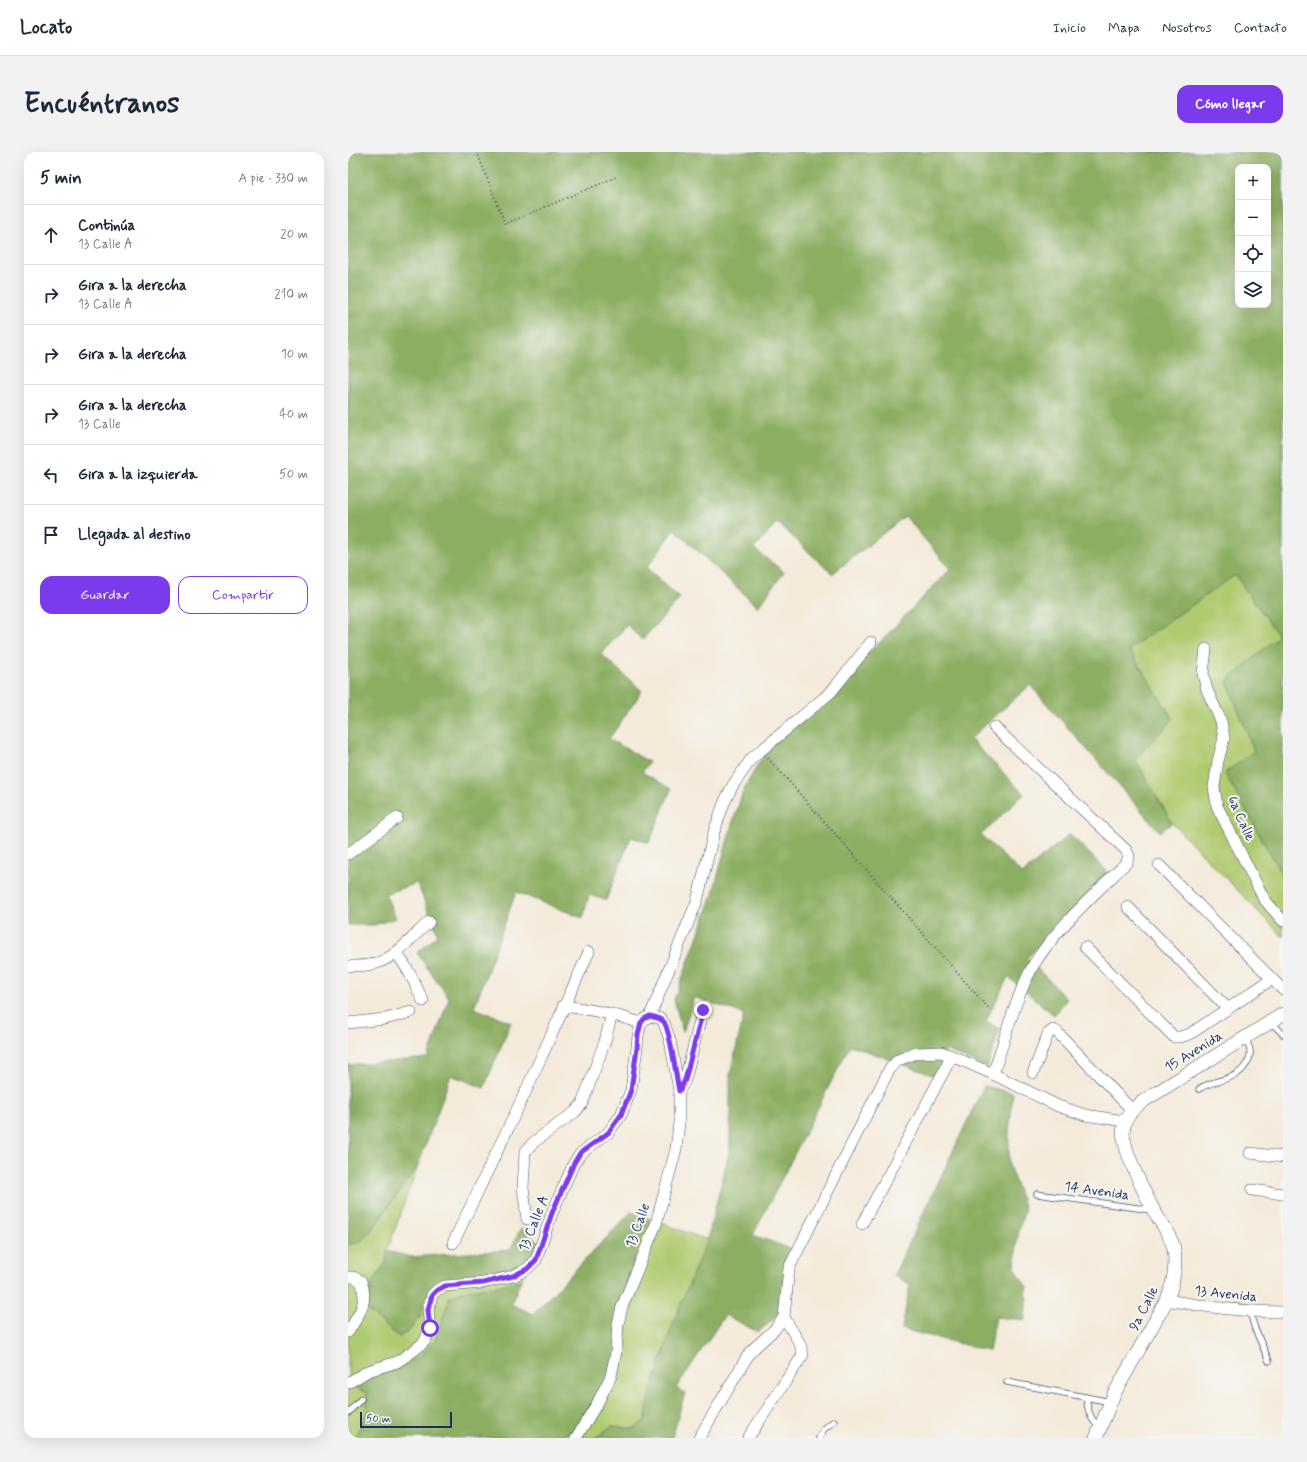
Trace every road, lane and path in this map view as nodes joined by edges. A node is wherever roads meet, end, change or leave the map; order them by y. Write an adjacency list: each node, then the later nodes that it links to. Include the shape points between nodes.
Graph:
1 (478, 152): 2 (path, via 504,224)
2 (616, 177)
3 (870, 642): 6 (street, via 831,692)
4 (1206, 649): 11 (street, 6a Calle, via 1204,674 1207,690 1221,721 1224,738 1214,787 1217,806 1264,899)
5 (994, 727): 35 (street, via 1126,850 1128,856 1127,862 1066,924 1033,966)
6 (761, 750): 23 (path); 27 (street, via 752,758 733,785 724,803 696,901)
7 (397, 818): 8 (street)
8 (348, 854)
9 (1159, 865): 17 (street)
10 (1128, 907): 21 (street)
11 (1283, 921)
12 (429, 922): 15 (street)
13 (1085, 947): 21 (street, via 1174,1037 1190,1034)
14 (589, 952): 20 (street)
15 (396, 953): 16 (street, via 381,962); 19 (street)
16 (348, 966)
17 (1272, 979): 18 (street); 21 (street)
18 (1283, 990)
19 (423, 1000)
20 (563, 1006): 25 (street); 47 (street)
21 (1228, 1009)
22 (703, 1010): 37 (street, via 685,1080)
23 (991, 1011)
24 (410, 1012): 29 (street, via 385,1019)
25 (612, 1014): 30 (street); 45 (street, via 582,1104 525,1152 523,1188)
26 (1283, 1014): 28 (street, 15 Avenida)
27 (653, 1017): 30 (street, via 644,1019); 37 (street, 13 Calle, via 661,1019 664,1023 670,1040)
28 (1270, 1022): 31 (lane); 32 (street, 15 Avenida)
29 (348, 1023)
30 (641, 1023): 56 (street, 13 Calle A, via 631,1090 621,1115 608,1133 580,1153 574,1163 552,1213 536,1260 527,1269 513,1276 483,1283 445,1286 437,1290 432,1295 428,1310 430,1328 425,1341 396,1362 368,1371)
31 (1283, 1034)
32 (1245, 1038): 36 (lane, via 1251,1051 1244,1069 1233,1077 1206,1084); 38 (street, 15 Avenida, via 1145,1100)
33 (952, 1056): 35 (street); 46 (street); 52 (street, via 942,1052 917,1052 898,1060 889,1070 789,1268)
34 (1033, 1072): 38 (street, via 1048,1034 1053,1030)
35 (993, 1074): 38 (street, via 1058,1106 1085,1115)
36 (1198, 1089)
37 (679, 1091): 63 (street, 13 Calle, via 676,1149 656,1224 622,1308 611,1376)
38 (1128, 1116): 44 (street, 9a Calle, via 1123,1133 1129,1154)
39 (1250, 1153): 40 (street)
40 (1283, 1157)
41 (1252, 1190): 43 (street)
42 (1037, 1194): 44 (lane, 14 Avenida)
43 (1283, 1194)
44 (1154, 1210): 49 (street, 9a Calle, via 1174,1248 1176,1264)
45 (527, 1219)
46 (862, 1224)
47 (454, 1242)
48 (348, 1277): 53 (street, via 361,1281 365,1292 359,1315)
49 (1167, 1300): 50 (street, 13 Avenida); 59 (street, 9a Calle)
50 (1250, 1312): 51 (street, 13 Avenida); 54 (lane)
51 (1283, 1312)
52 (784, 1317): 64 (street, via 750,1352); 65 (street, via 800,1344 803,1355)
53 (348, 1332)
54 (1269, 1361)
55 (1007, 1382): 57 (lane)
56 (348, 1383)
57 (1086, 1397): 59 (lane); 62 (lane, via 1090,1416)
58 (361, 1399): 60 (lane)
59 (1111, 1402): 62 (street, 9a Calle)
60 (348, 1413)
61 (834, 1421): 66 (lane, via 824,1429)
62 (1098, 1432)
63 (576, 1438)
64 (699, 1438)
65 (748, 1438)
66 (819, 1438)

